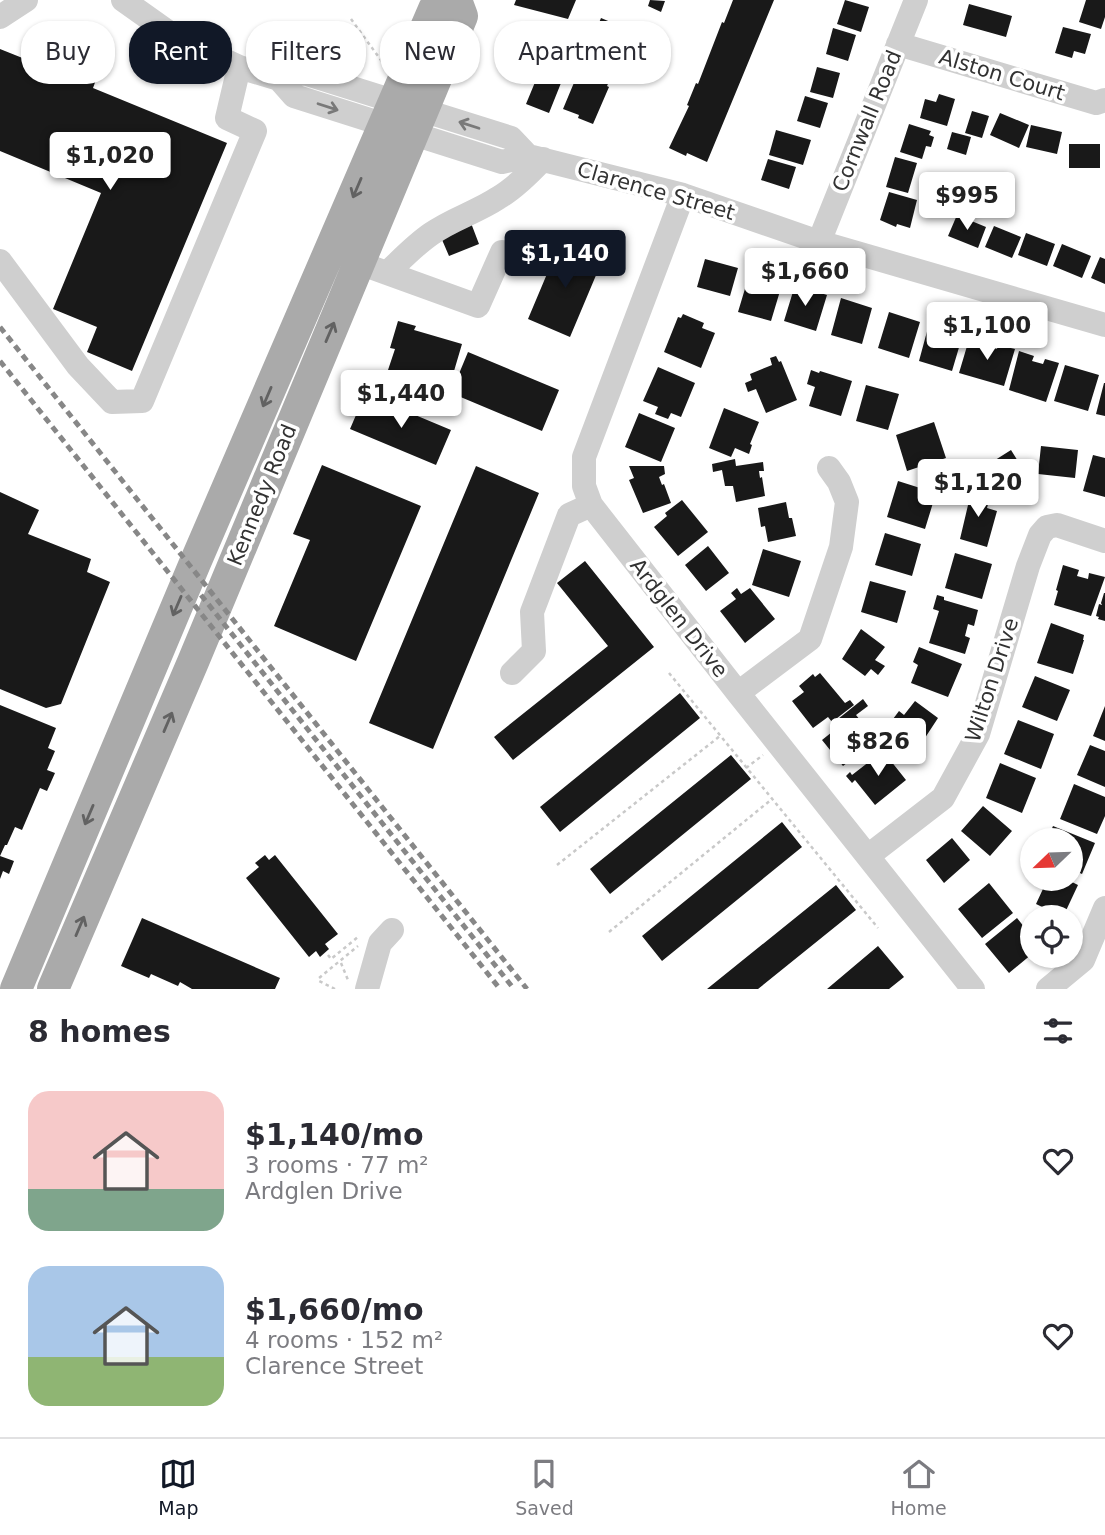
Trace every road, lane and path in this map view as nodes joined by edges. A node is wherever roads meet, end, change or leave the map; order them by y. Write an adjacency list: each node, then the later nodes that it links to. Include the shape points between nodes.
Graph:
1 (26, 0): 6 (street)
2 (123, 0): 10 (street, Clarence Street, via 178,39)
3 (450, 0): 12 (main road, via 434,9)
4 (456, 0): 12 (main road, Kennedy Road, via 462,16)
5 (916, 0): 8 (street, Cornwall Road)
6 (0, 17)
7 (351, 19): 9 (path)
8 (898, 44): 11 (street, Alston Court, via 1096,103); 15 (street, Cornwall Road)
9 (380, 59)
10 (239, 67): 12 (street, Clarence Street, via 279,79 294,96); 17 (street, via 227,118 256,131 142,401 112,402 78,366)
11 (1105, 100)
12 (404, 118): 13 (street, Clarence Street, via 502,162); 18 (main road, Kennedy Road); 39 (main road, Kennedy Road, one-way to 39, via 195,563)
13 (536, 158): 14 (street, Clarence Street); 18 (street, via 522,181 500,197)
14 (683, 195): 15 (street, Clarence Street); 21 (street, Ardglen Drive, via 584,457 584,486)
15 (819, 242): 19 (street, Clarence Street)
16 (502, 251): 18 (street, via 478,306)
17 (0, 261)
18 (373, 267): 40 (main road, Kennedy Road, one-way to 18, via 280,451)
19 (1105, 325)
20 (829, 468): 25 (street, via 847,502 841,547 810,639)
21 (591, 505): 23 (street, via 569,515 532,612 534,651); 25 (street, Ardglen Drive)
22 (1105, 541): 30 (street, Wilton Drive, via 1057,526 1047,527 1040,535 978,734 943,798)
23 (512, 673)
24 (669, 673): 26 (path)
25 (738, 694): 30 (street, Ardglen Drive)
26 (720, 736): 28 (path); 31 (path)
27 (769, 751): 28 (path)
28 (746, 768): 29 (path)
29 (772, 799): 33 (path); 35 (path)
30 (868, 856): 42 (street, Ardglen Drive)
31 (557, 865)
32 (1105, 908): 43 (street, via 1083,961)
33 (878, 928)
34 (392, 930): 38 (street)
35 (609, 932)
36 (328, 955): 41 (path, via 331,959 358,937 362,943 319,978)
37 (341, 963): 38 (path)
38 (358, 985)
39 (16, 989)
40 (53, 989)
41 (335, 989)
42 (972, 989)
43 (1048, 989)

